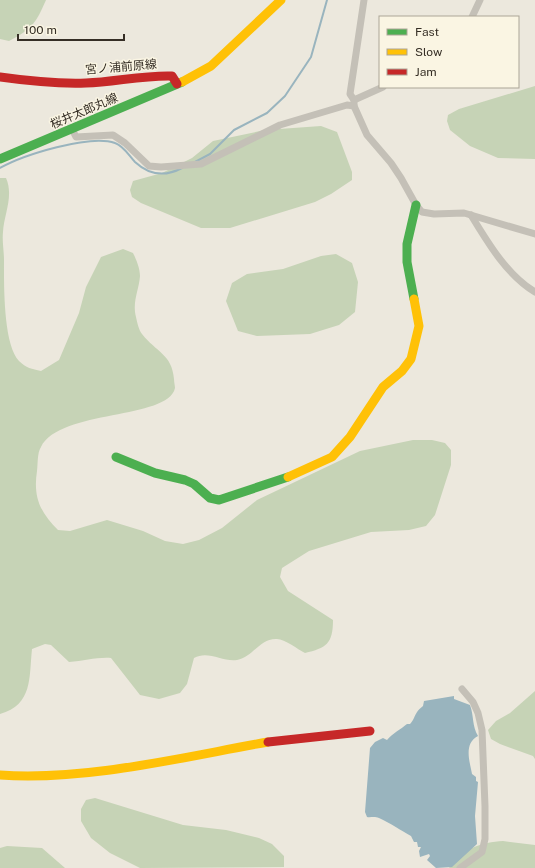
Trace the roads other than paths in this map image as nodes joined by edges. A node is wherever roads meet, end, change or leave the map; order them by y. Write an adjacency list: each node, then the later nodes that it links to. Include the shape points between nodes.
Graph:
1 (281, 0): 6 (street, via 211,66 197,76)
2 (364, 0): 8 (street, via 350,94)
3 (480, 0): 4 (street)
4 (472, 16)
5 (0, 77): 6 (street, 宮ノ浦前原線, via 88,83 152,75 172,76)
6 (177, 84): 9 (street, 桜井太郎丸線)
7 (382, 88): 8 (street)
8 (354, 103): 9 (street, via 280,126 201,164 149,166 113,135 76,136); 11 (street, via 367,135 401,178)
9 (72, 129): 10 (street, 桜井太郎丸線)
10 (0, 159)
11 (416, 205): 12 (street, via 427,214 464,213); 15 (street, via 407,244 407,262 419,326 411,359 402,371 383,387 350,437 332,457 296,474 219,500 210,498 200,488 185,480 155,473)
12 (471, 216): 13 (street); 14 (street, via 501,261 516,278)
13 (535, 234)
14 (535, 292)
15 (116, 457)
16 (462, 689): 19 (street, via 473,702 482,730 485,806 482,852)
17 (370, 731): 18 (street, via 272,741 116,769 27,777)
18 (0, 775)
19 (460, 868)

